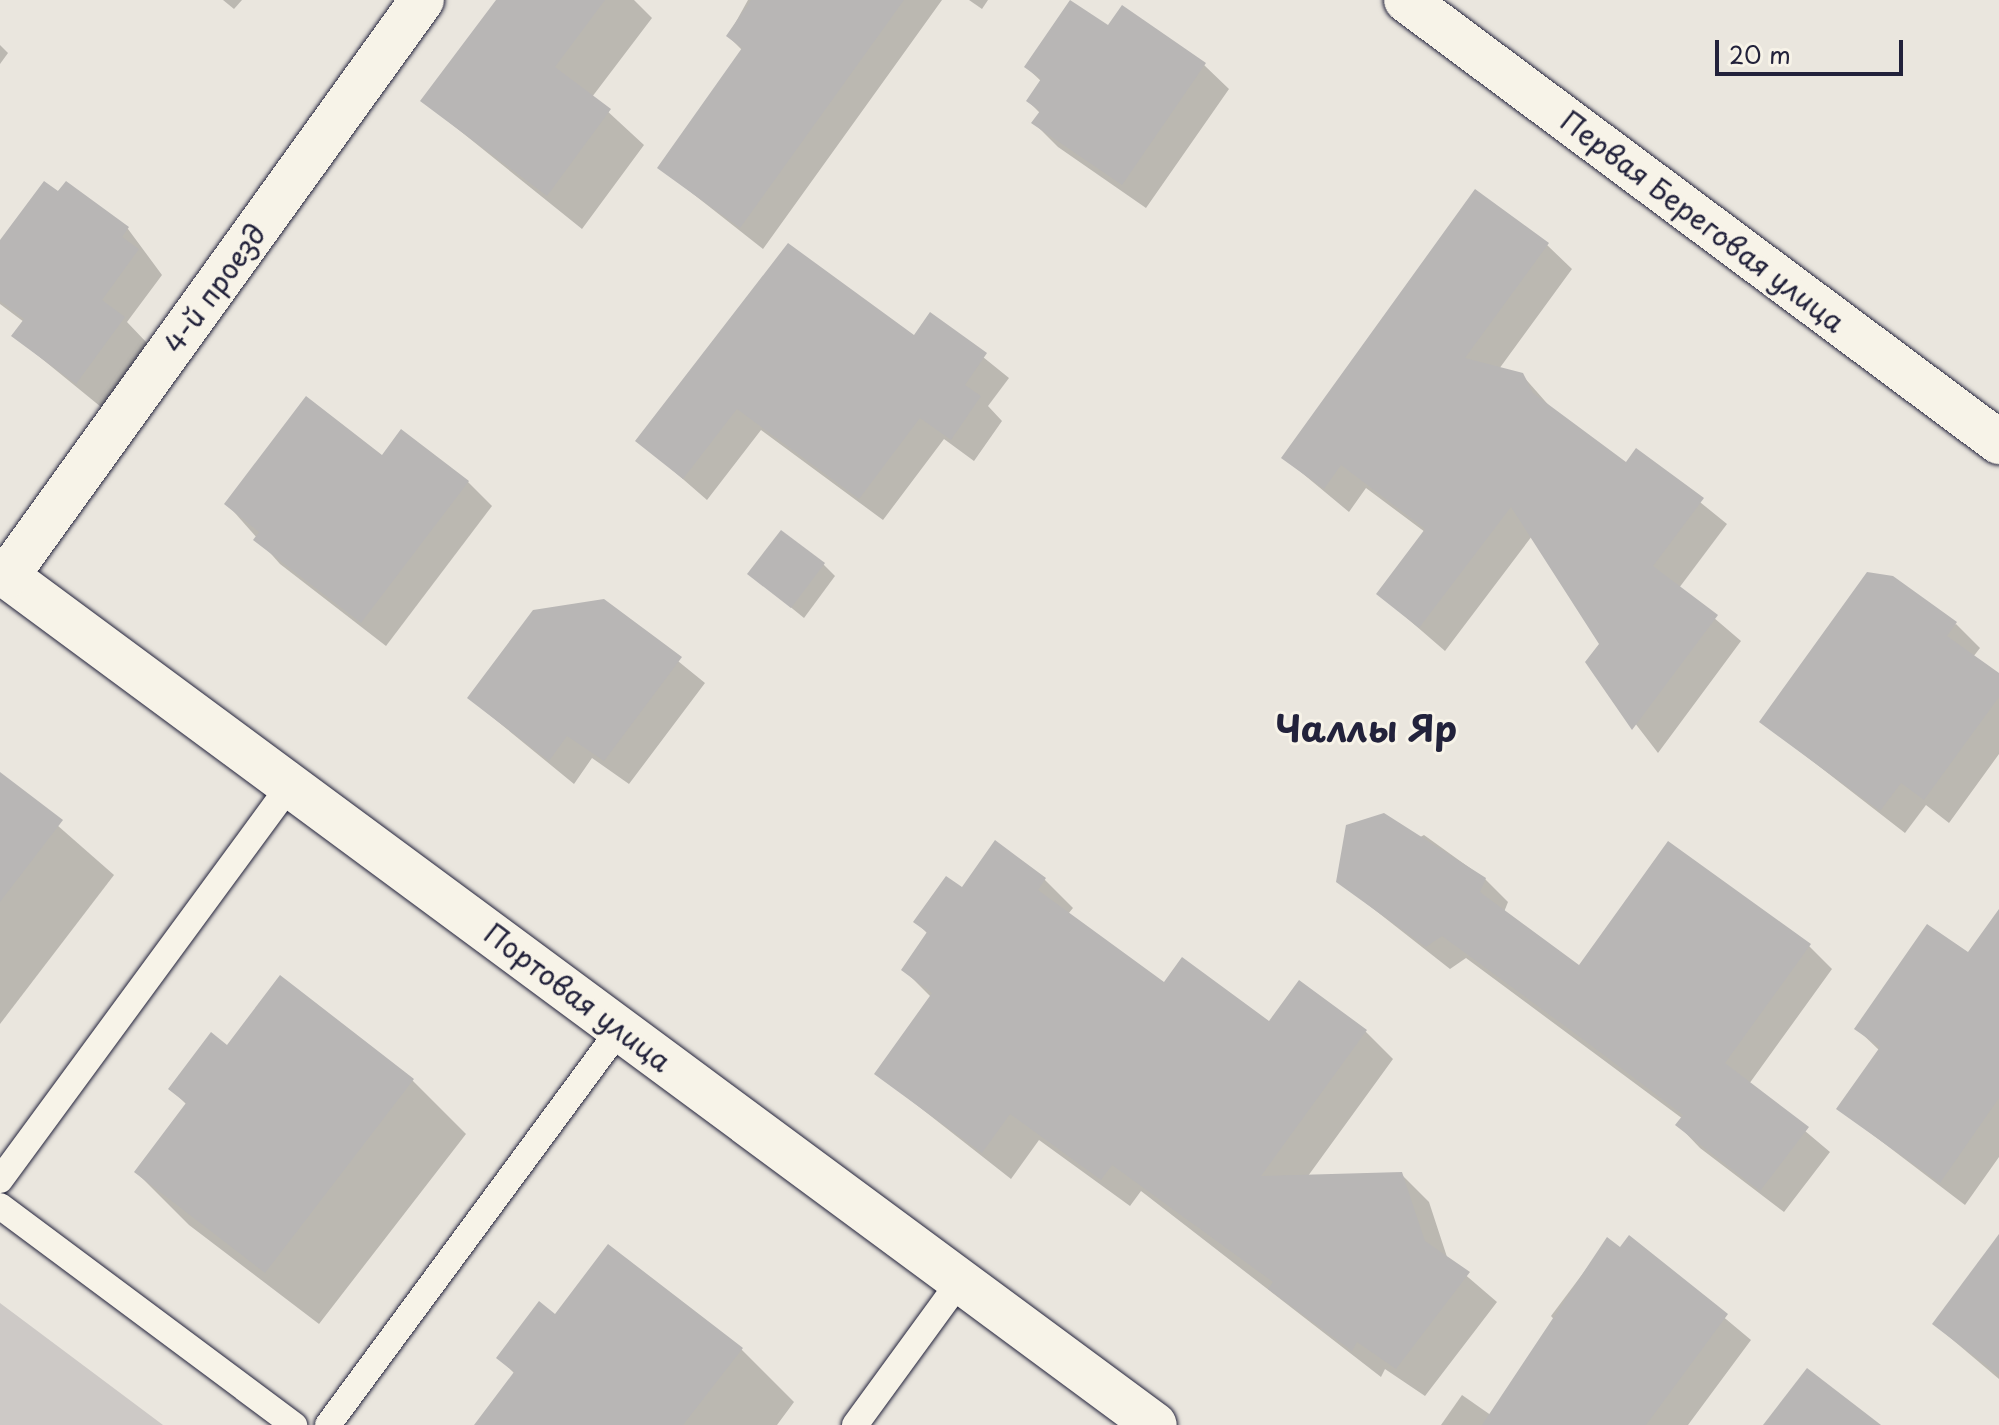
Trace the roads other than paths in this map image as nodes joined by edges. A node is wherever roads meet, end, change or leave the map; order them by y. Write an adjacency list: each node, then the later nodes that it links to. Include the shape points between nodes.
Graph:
1 (422, 0): 4 (street, 4-й проезд)
2 (1406, 0): 3 (street, Первая Береговая улица)
3 (1999, 442)
4 (3, 573): 5 (street, Портовая улица)
5 (291, 784): 6 (street, Портовая улица); 7 (lane)
6 (621, 1028): 9 (street, Портовая улица); 11 (lane)
7 (0, 1180)
8 (0, 1206): 10 (lane)
9 (960, 1281): 12 (lane); 13 (street, Портовая улица)
10 (294, 1425)
11 (328, 1425)
12 (855, 1425)
13 (1155, 1425)

